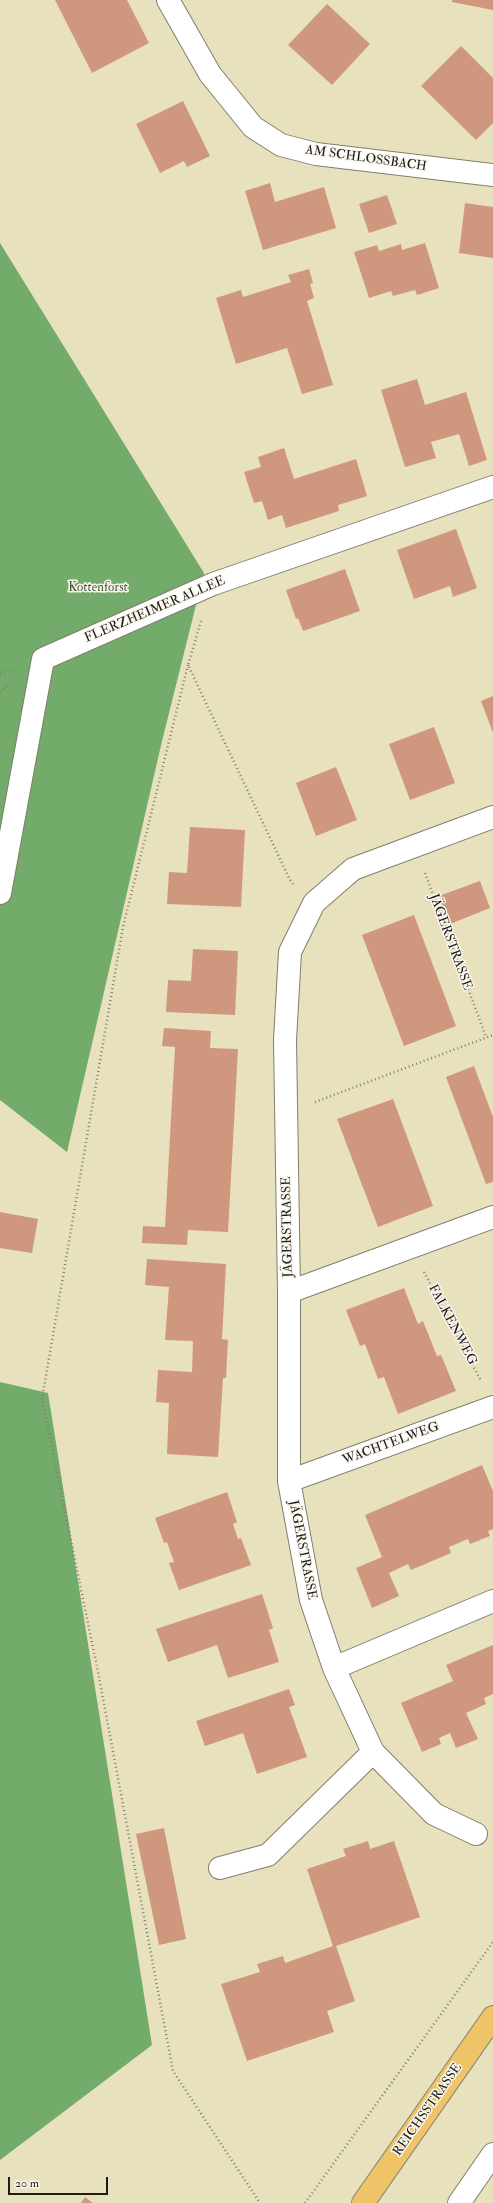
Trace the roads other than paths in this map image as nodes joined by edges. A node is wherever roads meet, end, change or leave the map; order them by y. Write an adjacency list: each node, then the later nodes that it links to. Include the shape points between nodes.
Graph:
1 (168, 0): 2 (street, AM SCHLOSSBACH, via 210,74 254,127 282,145 316,154)
2 (493, 175)
3 (493, 487): 5 (street, FLERZHEIMER ALLEE, via 213,584 43,659)
4 (493, 817): 7 (street, JÄGERSTRASSE, via 353,869 314,903 290,952 285,1040)
5 (0, 893)
6 (493, 1217): 7 (street)
7 (289, 1292): 9 (street, JÄGERSTRASSE)
8 (493, 1407): 9 (street, WACHTELWEG)
9 (289, 1481): 11 (street, JÄGERSTRASSE, via 311,1600)
10 (493, 1601): 11 (street)
11 (334, 1668): 12 (street, JÄGERSTRASSE)
12 (373, 1752): 13 (street, JÄGERSTRASSE, via 434,1814); 14 (street, via 268,1855)
13 (476, 1834)
14 (220, 1868)
15 (493, 2017): 17 (main road, REICHSSTRASSE)
16 (493, 2154): 18 (street)
17 (363, 2203)
18 (459, 2203)

